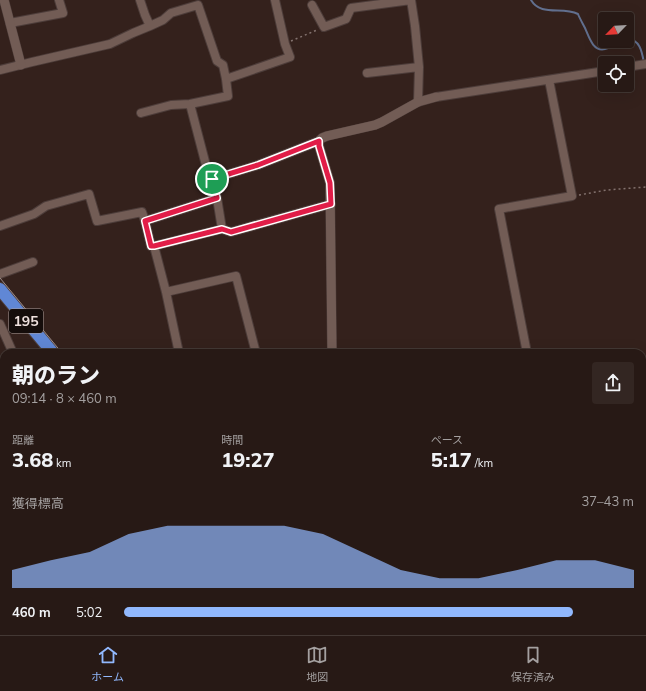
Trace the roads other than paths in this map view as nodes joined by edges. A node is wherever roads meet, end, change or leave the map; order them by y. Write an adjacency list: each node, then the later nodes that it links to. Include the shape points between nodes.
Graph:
1 (4, 0): 8 (street)
2 (60, 0): 8 (street, via 62,13)
3 (140, 0): 9 (street)
4 (275, 0): 15 (street, via 290,57)
5 (411, 0): 7 (street, via 350,8 346,19 324,27); 11 (street)
6 (198, 3): 9 (street, via 171,13); 15 (street, via 217,61 223,65)
7 (312, 5)
8 (10, 24): 10 (street)
9 (150, 26): 10 (street, via 110,44)
10 (21, 65): 12 (street)
11 (419, 67): 14 (street); 18 (street)
12 (0, 70)
13 (598, 72): 16 (street)
14 (367, 73)
15 (226, 79): 19 (street, via 228,96)
16 (549, 80): 17 (street); 39 (street, via 572,196 499,209)
17 (436, 97): 18 (street)
18 (418, 102): 21 (street, via 382,122 327,136)
19 (190, 104): 20 (street, via 171,104); 22 (street, via 208,173)
20 (141, 114)
21 (319, 141): 22 (street, via 258,165); 24 (street, via 330,183)
22 (212, 179): 23 (street)
23 (217, 198): 25 (street); 27 (street)
24 (331, 204): 27 (street, via 231,232); 38 (street)
25 (145, 221): 26 (street, via 142,212 96,221 89,194 46,206 34,214); 28 (street, via 151,246)
26 (0, 226)
27 (222, 229): 28 (street)
28 (154, 246): 31 (street)
29 (33, 262): 30 (street)
30 (0, 274)
31 (166, 292): 36 (street); 37 (street, via 236,276)
32 (2, 295): 35 (highway, 195)
33 (0, 324): 34 (street)
34 (11, 349)
35 (49, 349)
36 (178, 349)
37 (255, 349)
38 (332, 349)
39 (526, 349)

